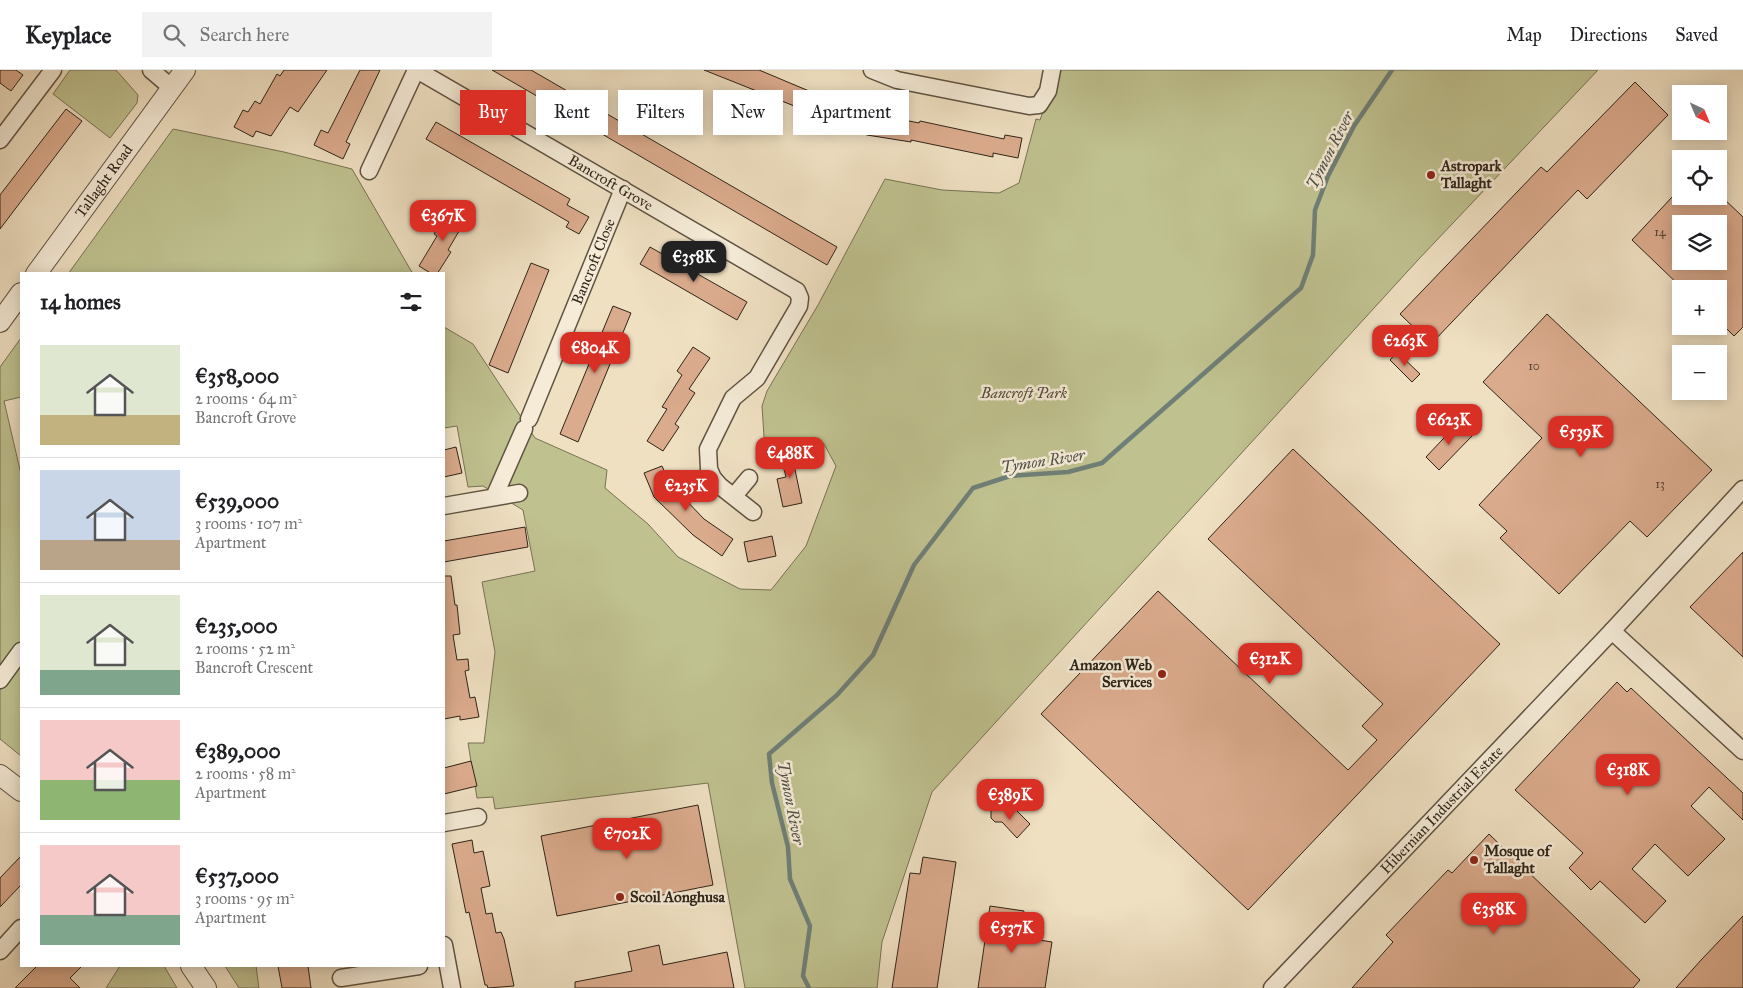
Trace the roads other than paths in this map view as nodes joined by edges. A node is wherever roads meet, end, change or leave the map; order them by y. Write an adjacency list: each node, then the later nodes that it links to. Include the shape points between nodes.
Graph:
1 (53, 70): 8 (street)
2 (150, 70): 7 (street)
3 (185, 70): 7 (street, Tallaght Road)
4 (416, 70): 9 (street, Bancroft Grove); 10 (street, Bancroft Grove)
5 (872, 70): 6 (street, via 896,80 1029,106 1039,105 1048,91)
6 (1052, 70)
7 (172, 88): 11 (street, Tallaght Road)
8 (3, 130)
9 (369, 171)
10 (623, 189): 17 (street, Bancroft Close); 18 (street, Bancroft Grove, via 797,291 800,298 799,306 757,378 733,398 708,449 713,478)
11 (37, 272)
12 (20, 295): 13 (street)
13 (0, 322)
14 (749, 478): 18 (street)
15 (1743, 489): 21 (street, Hibernian Industrial Estate)
16 (519, 493): 17 (street)
17 (495, 495): 19 (street)
18 (734, 496): 20 (street)
19 (445, 506)
20 (753, 512)
21 (1612, 631): 24 (street); 37 (street, Hibernian Industrial Estate)
22 (20, 652): 23 (street)
23 (0, 680)
24 (1743, 751)
25 (0, 775): 26 (street)
26 (20, 790)
27 (478, 817): 28 (street)
28 (445, 823)
29 (20, 929): 30 (street)
30 (0, 951)
31 (445, 962): 36 (street)
32 (193, 967): 35 (street)
33 (412, 967): 34 (street)
34 (341, 977)
35 (206, 988)
36 (452, 988)
37 (1272, 988)

